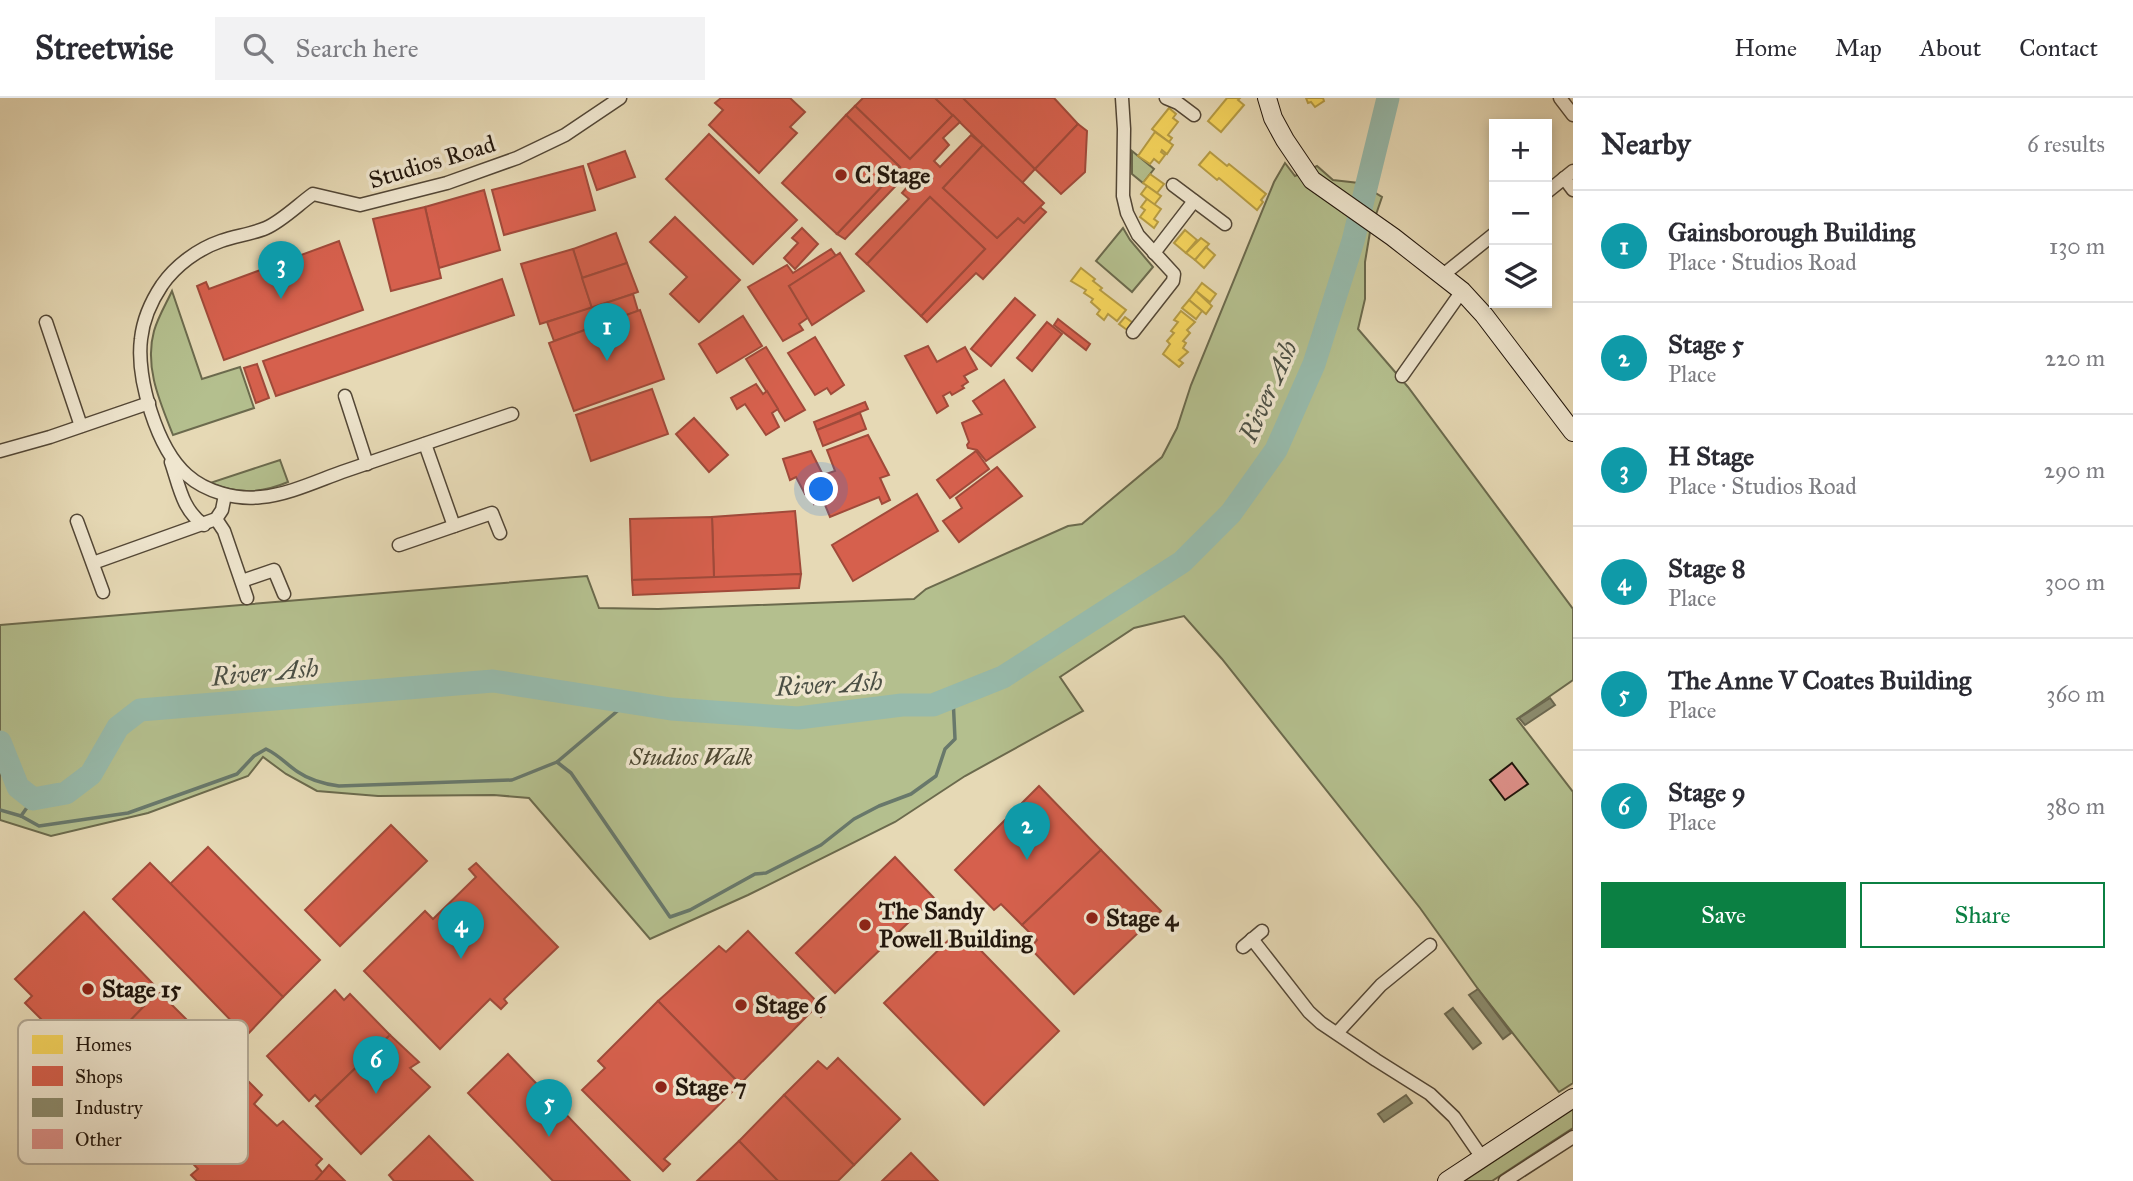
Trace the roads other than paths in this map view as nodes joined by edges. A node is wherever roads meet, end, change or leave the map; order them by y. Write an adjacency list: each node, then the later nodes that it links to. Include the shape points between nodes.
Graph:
1 (620, 98): 22 (street, Studios Road, via 565,135 517,158 459,179 359,205 313,194 267,228 197,252 168,277 149,309 141,339)
2 (1123, 98): 15 (street, via 1123,196 1138,235)
3 (1166, 98): 6 (street)
4 (1267, 98): 16 (street, via 1291,152 1312,180)
5 (1560, 98): 7 (street)
6 (1194, 115)
7 (1573, 115)
8 (1569, 175): 10 (street); 11 (street)
9 (1173, 185): 12 (street)
10 (1552, 188)
11 (1573, 190)
12 (1194, 201): 13 (street); 15 (street)
13 (1225, 224)
14 (1489, 238): 16 (street)
15 (1154, 253): 19 (street, via 1174,278)
16 (1443, 275): 17 (street)
17 (1462, 291): 20 (street); 25 (street)
18 (46, 322): 24 (street)
19 (1133, 332)
20 (1402, 376)
21 (345, 396): 29 (street)
22 (149, 403): 24 (street); 28 (street, Studios Road)
23 (512, 414): 26 (street, Studios Road)
24 (81, 426): 27 (street)
25 (1573, 432)
26 (425, 444): 29 (street, Studios Road); 34 (street)
27 (0, 451)
28 (168, 453): 30 (street, Studios Road, via 187,476); 33 (street, via 184,501)
29 (367, 464): 30 (street, Studios Road, via 262,497)
30 (225, 495): 31 (street)
31 (216, 519): 33 (street); 38 (street)
32 (77, 521): 37 (street)
33 (204, 525): 37 (street)
34 (454, 526): 35 (street, via 492,513); 36 (street)
35 (500, 533)
36 (399, 545)
37 (93, 563): 39 (street)
38 (242, 581): 40 (street, via 274,570); 41 (street)
39 (103, 592)
40 (284, 594)
41 (247, 598)
42 (1252, 939): 44 (street, via 1309,1012)
43 (1430, 945): 44 (street, via 1381,985)
44 (1337, 1033): 47 (street, via 1430,1094 1454,1117)
45 (1573, 1098): 47 (street)
46 (1573, 1137): 49 (street)
47 (1483, 1159): 48 (street)
48 (1447, 1181)
49 (1505, 1181)

